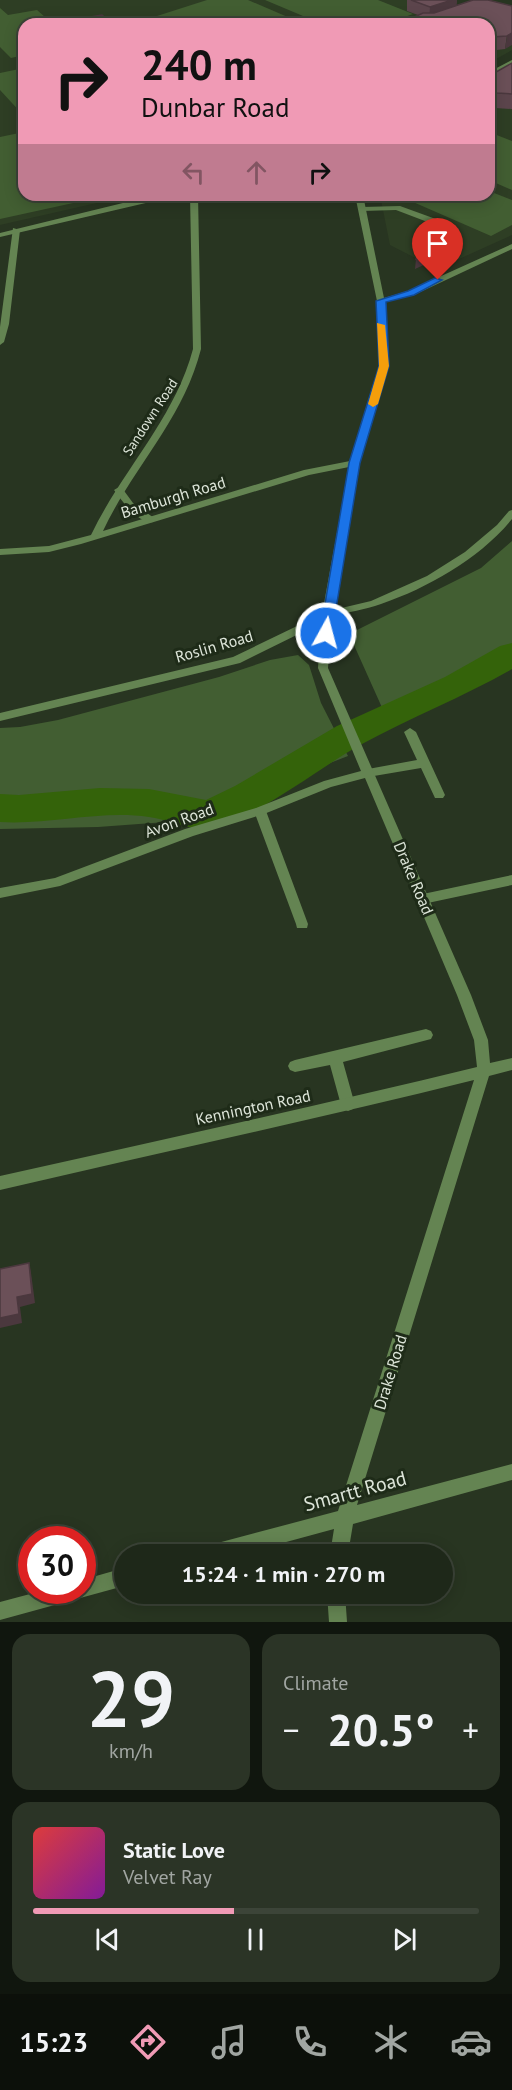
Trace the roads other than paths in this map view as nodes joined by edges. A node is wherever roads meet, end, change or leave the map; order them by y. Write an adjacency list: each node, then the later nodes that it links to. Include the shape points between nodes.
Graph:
1 (512, 62): 2 (street)
2 (495, 72)
3 (149, 201): 7 (street)
4 (194, 201): 14 (street, Sandown Road, via 197,349 193,372)
5 (360, 201): 6 (street, Drake Road)
6 (362, 209): 9 (street, via 406,210 441,224); 11 (street, Drake Road)
7 (16, 230): 8 (street); 12 (street)
8 (0, 235)
9 (442, 235)
10 (512, 246): 11 (street, via 411,293)
11 (381, 301): 13 (street, Drake Road, via 384,366)
12 (1, 339)
13 (354, 463): 16 (street, Bamburgh Road, via 307,472); 19 (street, Drake Road)
14 (119, 490): 16 (street, via 130,505); 17 (street, Sandown Road)
15 (512, 513): 19 (street, Roslin Road, via 488,541 421,583 375,603)
16 (151, 520): 17 (street, Bamburgh Road)
17 (95, 537): 18 (street, Bamburgh Road, via 49,549)
18 (0, 552)
19 (327, 616): 20 (street, Roslin Road, via 236,660); 23 (street, Drake Road, via 323,668)
20 (0, 717)
21 (410, 732): 22 (street)
22 (424, 763): 23 (street, Avon Road); 24 (street)
23 (368, 773): 25 (street, Avon Road); 28 (street, Drake Road)
24 (439, 795)
25 (260, 811): 27 (street, Avon Road, via 189,832 56,883); 29 (street)
26 (512, 880): 28 (street)
27 (0, 893)
28 (423, 899): 34 (street, Drake Road, via 481,1040)
29 (302, 924)
30 (426, 1035): 31 (street)
31 (335, 1058): 33 (street); 35 (street)
32 (512, 1064): 34 (street, Kennington Road)
33 (295, 1066)
34 (484, 1070): 35 (street, Kennington Road); 38 (street, Drake Road)
35 (348, 1105): 36 (street, Kennington Road)
36 (0, 1183)
37 (512, 1472): 38 (street, Smartt Road)
38 (345, 1517): 39 (street, Smartt Road); 40 (street, Drake Road)
39 (246, 1544)
40 (341, 1544)
41 (114, 1580): 42 (street)
42 (96, 1585)
43 (25, 1604): 45 (street)
44 (337, 1604): 46 (street)
45 (0, 1611)
46 (338, 1622)

